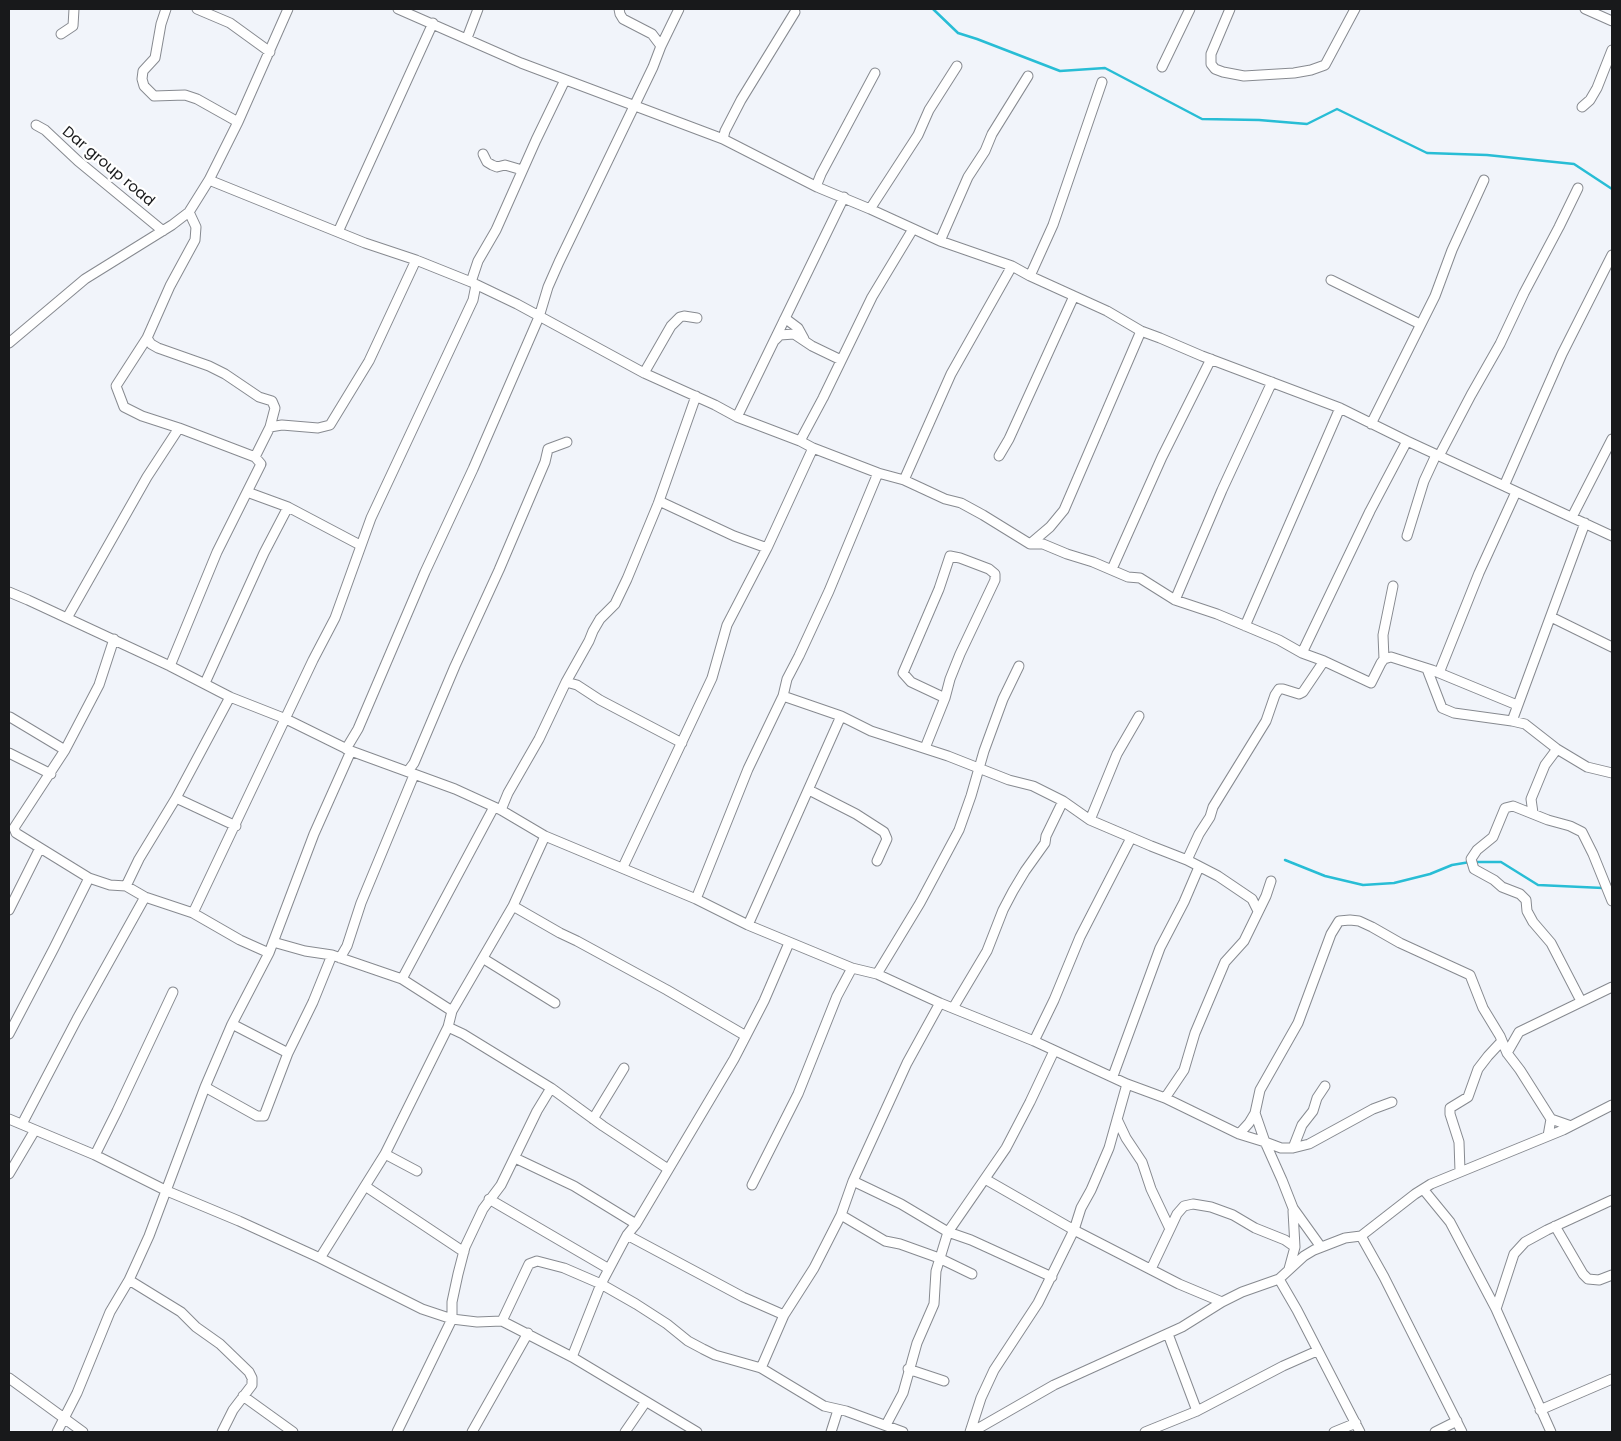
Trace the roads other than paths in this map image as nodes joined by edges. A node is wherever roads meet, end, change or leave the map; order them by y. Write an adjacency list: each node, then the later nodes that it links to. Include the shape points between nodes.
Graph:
1 (74, 9): 16 (street, via 73,26)
2 (166, 9): 29 (street, via 155,58 142,71 144,86 154,96 185,95 196,99)
3 (196, 9): 20 (street, via 230,23)
4 (288, 9): 20 (street)
5 (398, 9): 15 (street)
6 (478, 9): 17 (street)
7 (619, 9): 18 (street, via 624,19 652,34)
8 (678, 9): 18 (street)
9 (1190, 9): 22 (street)
10 (1230, 9): 11 (street, via 1211,54 1211,64 1223,72 1244,76 1294,73 1325,65)
11 (1355, 9)
12 (1585, 9): 14 (street)
13 (795, 12): 31 (street, via 741,100)
14 (1612, 21)
15 (433, 23): 17 (street); 43 (street)
16 (61, 34)
17 (467, 38): 25 (street)
18 (661, 46): 27 (street)
19 (1612, 50): 28 (street, via 1597,88)
20 (270, 52): 29 (street)
21 (957, 66): 39 (street, via 918,135)
22 (1162, 67)
23 (875, 73): 36 (street, via 821,174)
24 (1028, 76): 44 (street, via 979,157)
25 (565, 80): 27 (street); 33 (street)
26 (1102, 82): 48 (street, via 1053,225)
27 (634, 105): 31 (street); 52 (street, via 559,262)
28 (1582, 107)
29 (238, 122): 34 (street)
30 (36, 125): 42 (street, Dar group road)
31 (723, 139): 36 (street)
32 (483, 154): 33 (street, via 492,165)
33 (522, 170): 50 (street, via 496,230 478,261)
34 (209, 180): 40 (street); 43 (street)
35 (1484, 180): 55 (street)
36 (817, 188): 38 (street)
37 (1578, 188): 76 (street, via 1500,344)
38 (844, 198): 39 (street); 54 (street)
39 (870, 209): 41 (street)
40 (189, 212): 42 (street); 57 (street, via 196,226 194,240)
41 (913, 229): 44 (street); 62 (street, via 872,297)
42 (162, 231): 60 (street, via 85,279)
43 (338, 232): 46 (street)
44 (940, 241): 47 (street)
45 (1612, 255): 81 (street, via 1562,354)
46 (416, 260): 50 (street); 69 (street, via 369,361 330,425 318,428)
47 (1012, 266): 48 (street); 80 (street, via 951,374)
48 (1030, 276): 51 (street)
49 (1331, 280): 55 (street)
50 (474, 284): 52 (street); 91 (street, via 473,300)
51 (1074, 296): 56 (street, via 1107,310); 77 (street)
52 (539, 317): 63 (street); 123 (street)
53 (696, 318): 63 (street, via 680,317 671,326)
54 (784, 320): 58 (street); 59 (street, via 798,328)
55 (1420, 324): 68 (street)
56 (1141, 332): 61 (street); 90 (street, via 1064,510)
57 (147, 338): 69 (street, via 158,348 209,366 259,397 272,401 276,408); 70 (street, via 116,389 128,410)
58 (774, 340): 59 (street, via 791,333); 67 (street)
59 (804, 340): 62 (street)
60 (9, 343)
61 (1210, 358): 64 (street); 93 (street)
62 (841, 360): 72 (street)
63 (644, 373): 65 (street)
64 (1272, 382): 66 (street); 96 (street)
65 (696, 396): 67 (street); 84 (street)
66 (1340, 408): 68 (street); 99 (street)
67 (737, 417): 72 (street)
68 (1371, 424): 73 (street)
69 (270, 427): 78 (street)
70 (179, 428): 78 (street); 98 (street, via 147,477)
71 (1612, 439): 86 (street)
72 (800, 441): 75 (street)
73 (1407, 441): 76 (street); 102 (street)
74 (567, 442): 127 (street, via 548,449)
75 (813, 448): 79 (street); 92 (street)
76 (1438, 455): 81 (street); 88 (street, via 1424,481)
77 (1000, 456)
78 (255, 457): 82 (street, via 261,464)
79 (878, 473): 80 (street); 111 (street, via 829,591 787,679)
80 (904, 480): 90 (street, via 960,503)
81 (1504, 486): 83 (street)
82 (247, 492): 85 (street); 105 (street)
83 (1516, 492): 86 (street); 108 (street)
84 (659, 501): 92 (street); 109 (street, via 615,604 600,618)
85 (288, 507): 91 (street); 110 (street)
86 (1572, 517): 87 (street)
87 (1585, 523): 89 (street); 97 (street)
88 (1407, 536)
89 (1612, 536)
90 (1030, 544): 93 (street, via 1043,544)
91 (360, 545): 118 (street, via 335,618)
92 (767, 548): 120 (street, via 727,626 712,678)
93 (1112, 569): 96 (street, via 1128,577 1140,578)
94 (1394, 586): 103 (street, via 1383,635)
95 (9, 592): 98 (street)
96 (1175, 600): 99 (street)
97 (1551, 617): 101 (street); 114 (street)
98 (67, 618): 100 (street)
99 (1245, 626): 102 (street)
100 (114, 639): 105 (street); 122 (street, via 99,684)
101 (1612, 647)
102 (1302, 653): 104 (street)
103 (1384, 659): 104 (street, via 1370,683); 107 (street, via 1401,659)
104 (1324, 661): 143 (street, via 1303,692 1279,689 1266,721 1213,807)
105 (170, 666): 110 (street)
106 (1018, 666): 126 (street)
107 (1427, 669): 108 (street); 119 (street, via 1442,708 1454,713)
108 (1439, 673): 114 (street)
109 (566, 682): 120 (street); 134 (street)
110 (204, 683): 112 (street)
111 (783, 696): 115 (street); 151 (street, via 748,769)
112 (230, 697): 118 (street); 131 (street)
113 (945, 698): 113 (street, via 911,682 904,673 950,556 989,569 996,580 967,639); 121 (street)
114 (1517, 705): 119 (street)
115 (841, 716): 121 (street, via 871,732); 130 (street)
116 (1139, 716): 137 (street, via 1117,754)
117 (10, 717): 122 (street)
118 (286, 719): 123 (street); 138 (street)
119 (1512, 720): 124 (street, via 1525,724)
120 (682, 743): 145 (street)
121 (925, 748): 126 (street)
122 (65, 750): 129 (street)
123 (349, 750): 127 (street); 158 (street)
124 (1557, 750): 128 (street, via 1587,767); 132 (street, via 1545,765)
125 (9, 753): 129 (street)
126 (979, 767): 133 (street, via 1033,786); 164 (street, via 959,830)
127 (411, 773): 134 (street); 161 (street, via 347,946)
128 (1612, 773)
129 (51, 774): 139 (street)
130 (809, 790): 144 (street, via 884,832 887,839); 157 (street)
131 (176, 798): 138 (street); 149 (street)
132 (1531, 799): 135 (street); 136 (street)
133 (1063, 801): 137 (street); 171 (street, via 1045,843 1013,891 987,951)
134 (498, 808): 140 (street); 165 (street)
135 (1518, 808): 136 (street); 168 (street, via 1505,808 1493,837 1474,854 1471,862 1474,869 1526,900 1527,912 1551,943)
136 (1532, 813): 152 (street, via 1582,832)
137 (1090, 820): 141 (street)
138 (236, 826): 156 (street)
139 (11, 828): 142 (street, via 18,836)
140 (545, 836): 145 (street); 153 (street)
141 (1130, 838): 143 (street); 177 (street, via 1080,937)
142 (40, 848): 147 (street); 154 (street)
143 (1187, 860): 146 (street)
144 (877, 861)
145 (623, 867): 151 (street)
146 (1199, 867): 155 (street, via 1252,899); 183 (street, via 1160,948)
147 (89, 878): 149 (street); 175 (street)
148 (1271, 881): 155 (street)
149 (126, 886): 150 (street)
150 (145, 897): 156 (street); 196 (street)
151 (696, 898): 157 (street)
152 (1612, 901)
153 (513, 906): 162 (street); 176 (street)
154 (9, 910)
155 (1258, 911): 188 (street, via 1244,941 1225,962 1195,1033 1184,1070)
156 (193, 914): 160 (street)
157 (748, 925): 159 (street)
158 (273, 942): 160 (street); 161 (street)
159 (789, 943): 163 (street); 176 (street)
160 (269, 953): 173 (street)
161 (336, 956): 165 (street); 180 (street)
162 (484, 959): 169 (street); 172 (street)
163 (852, 968): 164 (street); 212 (street, via 837,996 798,1094)
164 (877, 974): 170 (street)
165 (402, 979): 172 (street)
166 (1612, 987): 168 (street)
167 (173, 992): 204 (street)
168 (1581, 1001): 181 (street, via 1519,1032)
169 (555, 1003)
170 (940, 1003): 171 (street); 211 (street, via 907,1063)
171 (954, 1008): 177 (street)
172 (452, 1011): 174 (street)
173 (232, 1024): 180 (street); 186 (street)
174 (448, 1027): 187 (street); 203 (street)
175 (9, 1034)
176 (746, 1036): 206 (street)
177 (1034, 1041): 179 (street)
178 (1501, 1042): 181 (street); 191 (street, via 1470,975 1359,921 1339,921 1327,943 1298,1023 1260,1090); 208 (street, via 1478,1069 1468,1097 1450,1108 1459,1142)
179 (1054, 1050): 183 (street); 210 (street, via 1006,1148)
180 (288, 1053): 186 (street, via 264,1116 257,1116)
181 (1507, 1053): 195 (street)
182 (624, 1068): 192 (street)
183 (1112, 1076): 184 (street)
184 (1128, 1084): 188 (street); 194 (street)
185 (1325, 1086): 202 (street, via 1302,1125)
186 (205, 1088): 215 (street)
187 (550, 1088): 192 (street); 205 (street)
188 (1165, 1098): 199 (street)
189 (1392, 1102): 202 (street, via 1309,1144)
190 (1612, 1105): 197 (street)
191 (1255, 1113): 199 (street); 201 (street)
192 (593, 1118): 206 (street)
193 (9, 1119): 196 (street)
194 (1118, 1119): 222 (street, via 1142,1162); 223 (street)
195 (1551, 1119): 197 (street); 200 (street)
196 (22, 1124): 198 (street)
197 (1571, 1126): 200 (street)
198 (35, 1130): 204 (street); 209 (street)
199 (1240, 1134): 201 (street)
200 (1548, 1136): 208 (street)
201 (1265, 1142): 202 (street, via 1281,1148); 218 (street)
202 (1293, 1148)
203 (385, 1154): 207 (street); 213 (street)
204 (95, 1155): 215 (street)
205 (515, 1158): 216 (street); 220 (street, via 574,1186)
206 (668, 1170): 220 (street)
207 (417, 1171)
208 (1460, 1171): 214 (street)
209 (9, 1174)
210 (985, 1180): 223 (street); 224 (street)
211 (853, 1181): 219 (street); 224 (street)
212 (752, 1185)
213 (365, 1186): 229 (street); 230 (street)
214 (1423, 1189): 226 (street); 242 (street, via 1450,1222)
215 (166, 1191): 230 (street, via 239,1220); 239 (street)
216 (489, 1199): 229 (street); 232 (street)
217 (1612, 1200): 221 (street)
218 (1293, 1208): 227 (street); 228 (street)
219 (841, 1215): 231 (street, via 885,1241); 243 (street, via 814,1268)
220 (636, 1224): 225 (street)
221 (1555, 1226): 236 (street, via 1582,1274 1588,1279 1599,1280); 242 (street, via 1531,1238 1514,1254)
222 (1170, 1229): 227 (street, via 1176,1214 1184,1206 1193,1204 1233,1215); 233 (street)
223 (1074, 1230): 233 (street); 237 (street)
224 (948, 1232): 231 (street); 237 (street)
225 (627, 1235): 232 (street); 243 (street, via 743,1297)
226 (1361, 1236): 228 (street); 261 (street)
227 (1295, 1247): 234 (street)
228 (1321, 1247): 234 (street)
229 (464, 1252): 244 (street, via 452,1302)
230 (320, 1258): 244 (street, via 422,1309)
231 (939, 1258): 235 (street); 251 (street, via 934,1304)
232 (609, 1269): 240 (street)
233 (1151, 1269): 241 (street)
234 (1289, 1269): 238 (street)
235 (972, 1274)
236 (1612, 1275)
237 (1052, 1277): 274 (street, via 994,1370)
238 (1279, 1279): 241 (street); 248 (street)
239 (129, 1280): 255 (street, via 181,1312 249,1372 252,1385); 260 (street, via 110,1312)
240 (601, 1284): 245 (street, via 564,1268 531,1262); 249 (street); 250 (street, via 703,1349)
241 (1222, 1302): 247 (street)
242 (1496, 1308): 259 (street)
243 (784, 1315): 250 (street)
244 (452, 1318): 245 (street); 268 (street)
245 (502, 1321): 246 (street)
246 (528, 1333): 249 (street); 269 (street)
247 (1168, 1334): 258 (street); 274 (street, via 1054,1385)
248 (1317, 1351): 258 (street); 262 (street)
249 (572, 1357): 256 (street)
250 (760, 1368): 257 (street, via 824,1406)
251 (908, 1369): 254 (street); 263 (street, via 903,1394)
252 (9, 1378): 260 (street)
253 (1612, 1380): 259 (street)
254 (944, 1381)
255 (243, 1396): 266 (street); 267 (street)
256 (645, 1402): 270 (street); 271 (street)
257 (838, 1410): 263 (street); 272 (street)
258 (1197, 1410): 275 (street)
259 (1540, 1410): 280 (street)
260 (64, 1419): 264 (street); 265 (street)
261 (1457, 1421): 278 (street); 279 (street)
262 (1356, 1422): 276 (street); 277 (street)
263 (886, 1425): 273 (street)
264 (57, 1432)
265 (83, 1432)
266 (222, 1432)
267 (293, 1432)
268 (397, 1432)
269 (472, 1432)
270 (625, 1432)
271 (697, 1432)
272 (831, 1432)
273 (903, 1432)
274 (971, 1432)
275 (1145, 1432)
276 (1334, 1432)
277 (1360, 1432)
278 (1435, 1432)
279 (1462, 1432)
280 (1551, 1432)

